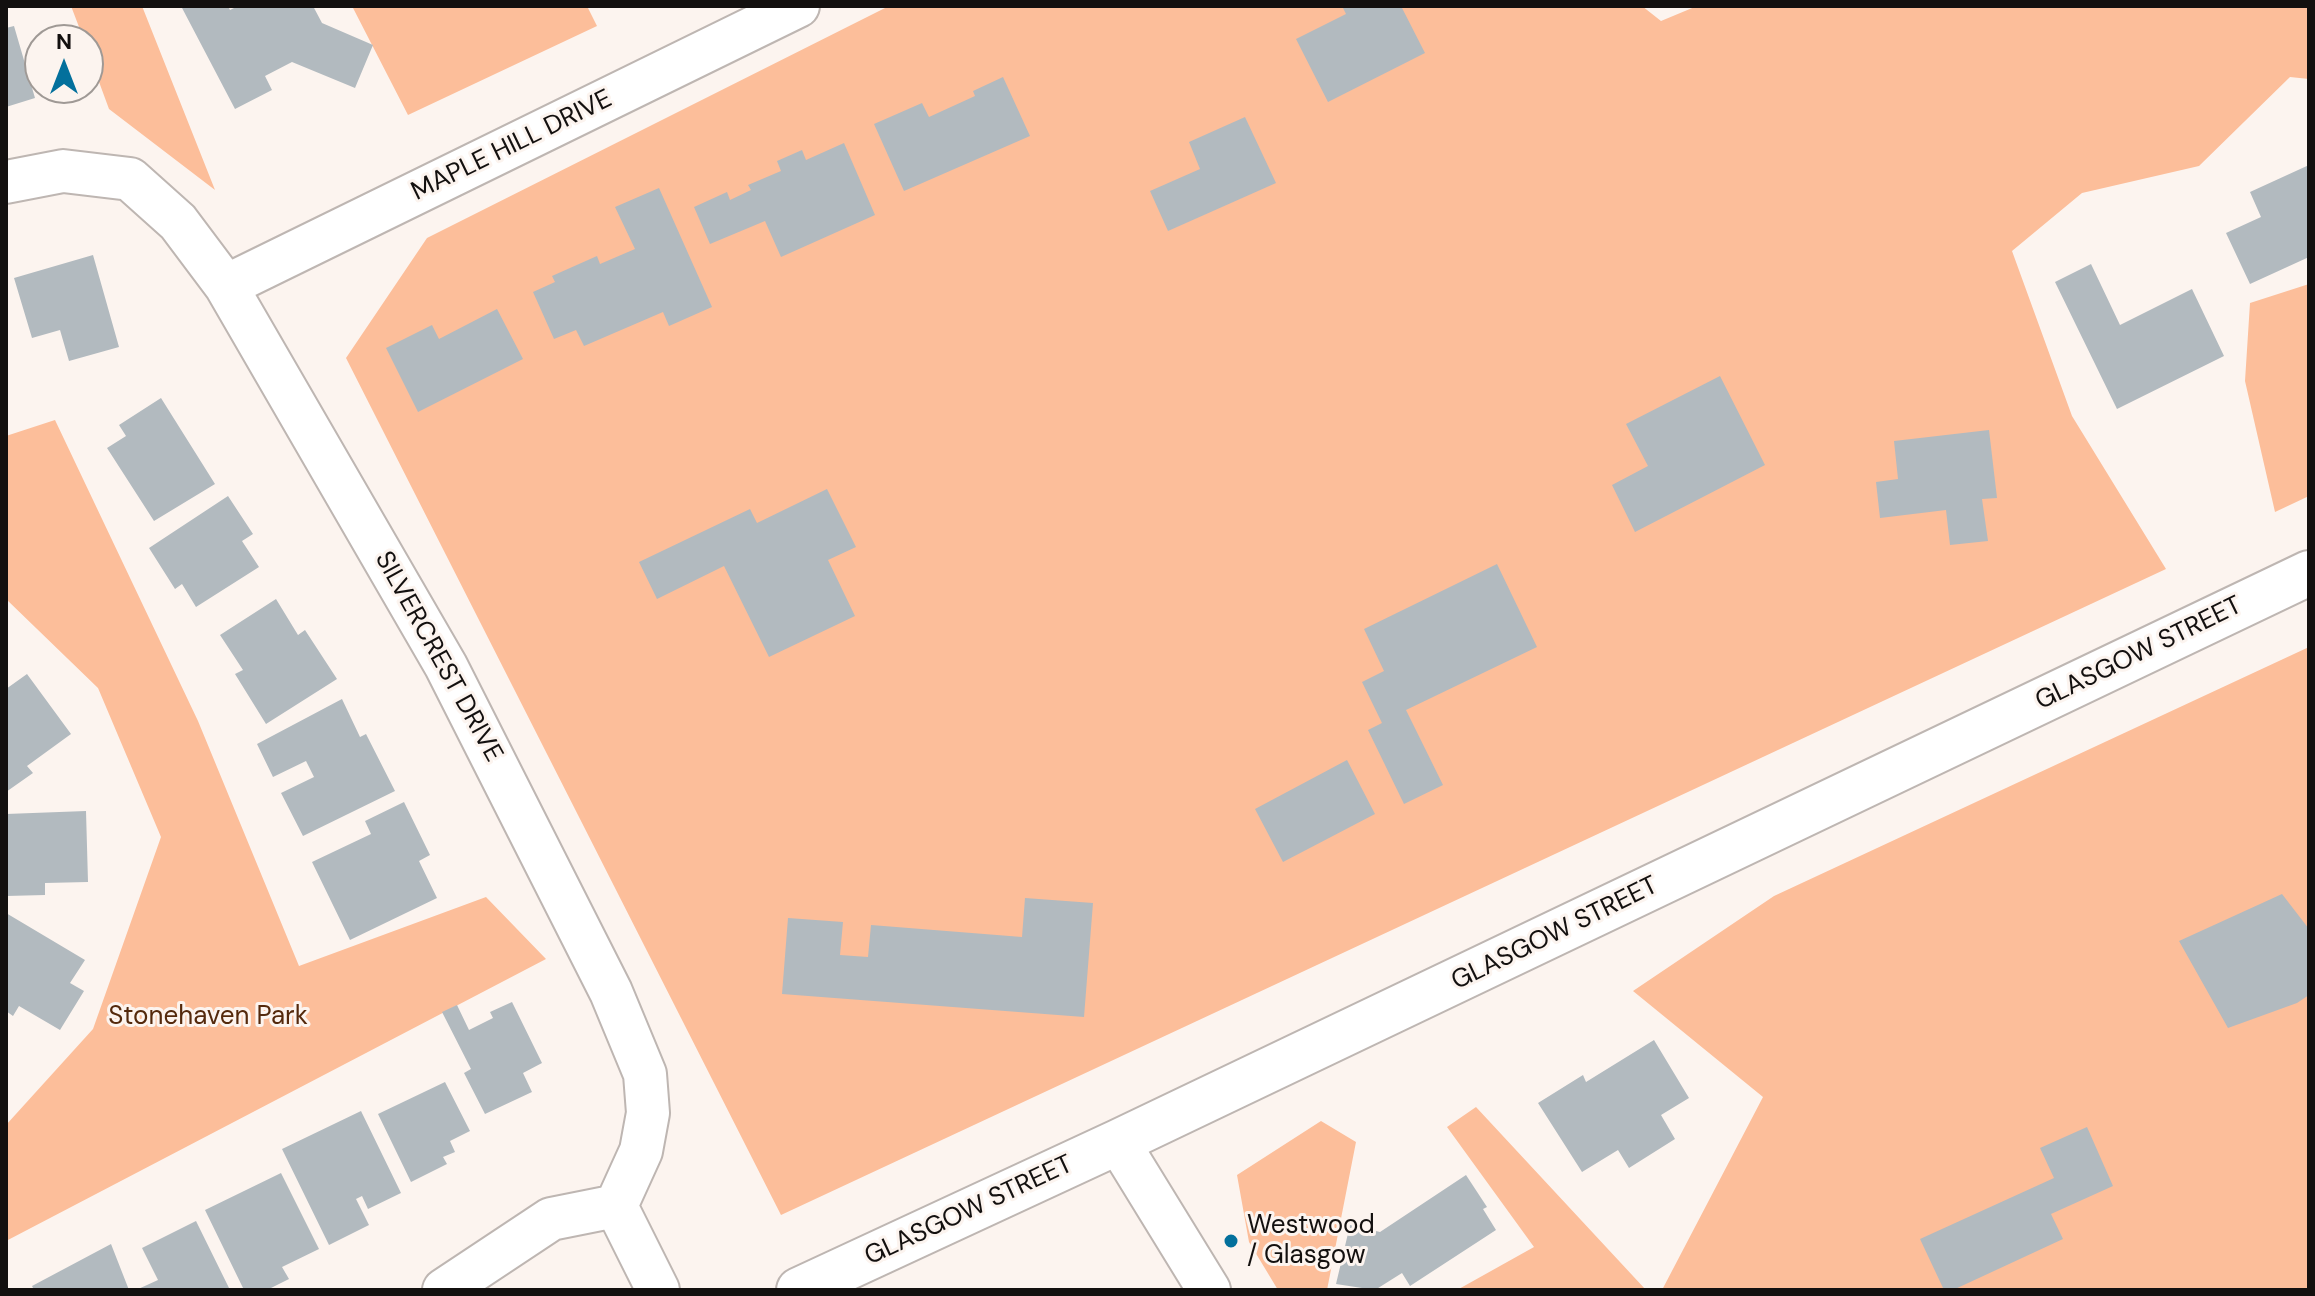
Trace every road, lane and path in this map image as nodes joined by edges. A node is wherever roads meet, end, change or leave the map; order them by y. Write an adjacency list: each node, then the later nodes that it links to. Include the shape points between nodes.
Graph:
1 (798, 6): 3 (street, MAPLE HILL DRIVE)
2 (6, 182): 3 (street, SILVERCREST DRIVE, via 63,171 130,179 178,222)
3 (226, 286): 6 (street, SILVERCREST DRIVE, via 446,666 611,992 645,1074 648,1113 641,1151)
4 (2309, 573): 5 (street, GLASGOW STREET)
5 (1118, 1142): 9 (street, GLASGOW STREET); 10 (street)
6 (616, 1206): 7 (street, via 551,1219); 8 (street)
7 (444, 1290)
8 (658, 1290)
9 (799, 1290)
10 (1209, 1290)

